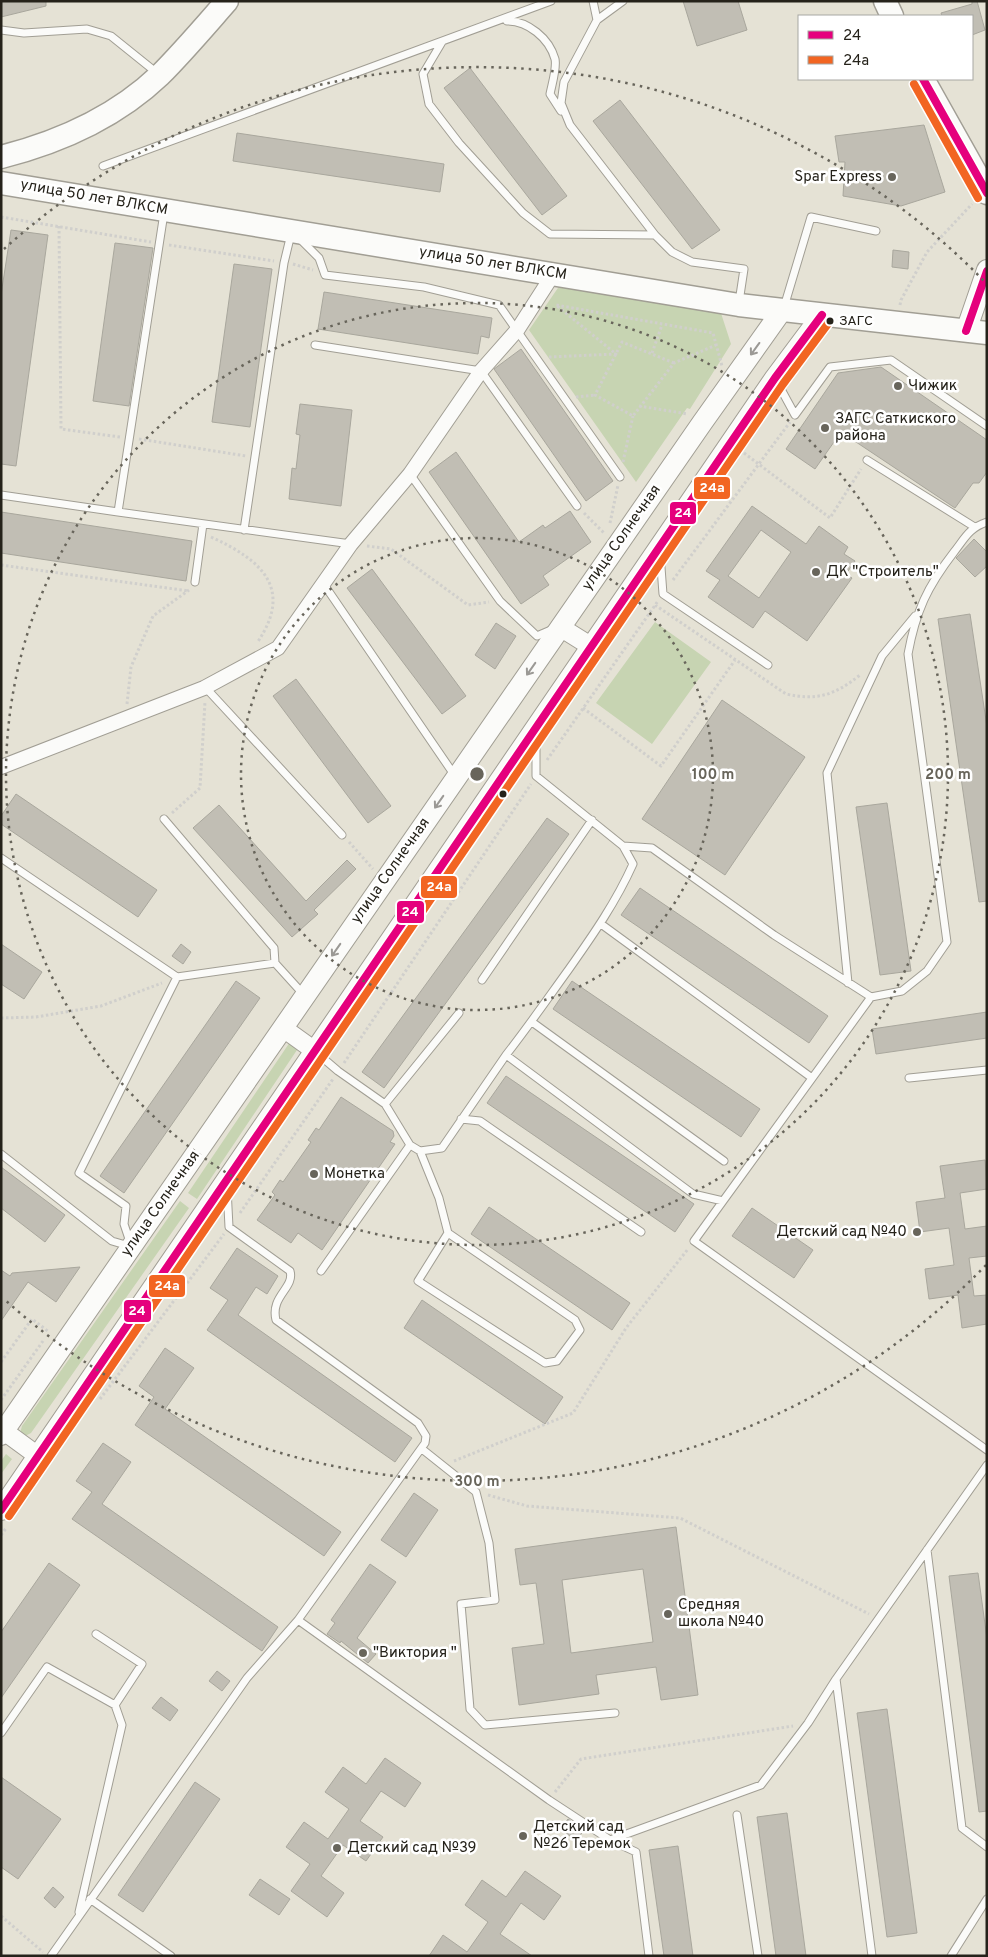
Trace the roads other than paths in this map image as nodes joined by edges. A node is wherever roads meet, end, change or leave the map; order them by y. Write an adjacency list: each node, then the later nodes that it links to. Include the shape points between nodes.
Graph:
1 (227, 1): 11 (main road)
2 (551, 1): 8 (lane)
3 (593, 1): 7 (lane)
4 (623, 1): 7 (lane)
5 (885, 1): 6 (main road)
6 (892, 15)
7 (597, 20): 13 (lane, via 564,82 561,103)
8 (501, 21): 10 (lane); 13 (lane, via 521,21 543,38 555,60 550,94)
9 (1, 30): 11 (lane, via 87,29 111,36)
10 (442, 42): 15 (lane); 21 (lane, via 423,74 429,104 459,143 523,213 550,234)
11 (159, 75): 14 (main road, via 108,116 82,130)
12 (924, 80): 17 (main road)
13 (570, 125): 21 (lane)
14 (1, 157)
15 (103, 166)
16 (1, 183): 18 (main road, улица 50 лет ВЛКСМ)
17 (981, 198)
18 (164, 210): 19 (main road, улица 50 лет ВЛКСМ); 38 (lane)
19 (292, 231): 23 (main road, улица 50 лет ВЛКСМ); 27 (lane, via 319,258 325,275 424,287 468,296 499,305); 42 (lane, via 284,263)
20 (876, 231): 25 (lane, via 811,217)
21 (656, 235): 24 (lane, via 672,252 692,262 744,269)
22 (987, 270): 28 (main road)
23 (554, 274): 24 (main road, улица 50 лет ВЛКСМ); 27 (street)
24 (739, 305): 25 (main road, улица 50 лет ВЛКСМ)
25 (783, 309): 26 (main road, улица 50 лет ВЛКСМ); 48 (main road, улица Солнечная, one-way to 48)
26 (822, 315): 28 (main road, улица 50 лет ВЛКСМ); 31 (main road)
27 (518, 329): 30 (street); 35 (lane)
28 (976, 332)
29 (315, 345): 30 (lane)
30 (481, 371): 34 (street); 37 (lane)
31 (775, 378): 32 (lane, via 795,414 830,367 891,360); 44 (main road)
32 (987, 426)
33 (867, 460): 41 (lane)
34 (410, 474): 43 (street); 48 (lane, via 500,601 537,636)
35 (620, 477)
36 (1, 495): 38 (lane)
37 (577, 506)
38 (118, 512): 40 (lane)
39 (987, 522): 41 (lane)
40 (204, 524): 42 (lane); 45 (lane)
41 (973, 526): 47 (lane, via 931,582)
42 (244, 530): 43 (lane)
43 (351, 544): 46 (street)
44 (659, 546): 49 (main road); 50 (lane, via 663,594)
45 (195, 582)
46 (323, 583): 51 (street, via 278,648); 54 (lane)
47 (919, 611): 64 (lane, via 882,656 827,773); 66 (lane, via 908,654 947,942 927,971 902,991)
48 (560, 627): 49 (street); 54 (main road, улица Солнечная, one-way to 54)
49 (592, 646): 52 (main road)
50 (768, 665)
51 (205, 687): 53 (street); 57 (lane)
52 (536, 727): 56 (lane, via 536,776); 70 (main road)
53 (1, 767)
54 (456, 778): 65 (main road, улица Солнечная, one-way to 65)
55 (164, 820): 61 (lane, via 274,948)
56 (592, 820): 58 (lane); 63 (lane)
57 (342, 836)
58 (623, 846): 60 (lane, via 633,864); 64 (lane, via 652,848)
59 (1, 858): 62 (lane)
60 (601, 924): 68 (lane); 73 (lane)
61 (275, 963): 62 (lane); 65 (lane)
62 (177, 977): 85 (lane, via 79,1173 126,1206 124,1224)
63 (482, 980)
64 (848, 983): 66 (lane)
65 (305, 996): 69 (main road, улица Солнечная)
66 (871, 996): 73 (lane)
67 (459, 1013): 75 (lane)
68 (532, 1022): 71 (lane); 80 (lane)
69 (283, 1028): 70 (street); 85 (main road, улица Солнечная)
70 (315, 1051): 75 (lane); 81 (main road)
71 (506, 1055): 76 (lane); 82 (lane, via 693,1194)
72 (987, 1070): 74 (lane)
73 (812, 1078): 82 (lane)
74 (908, 1078)
75 (385, 1104): 77 (lane)
76 (461, 1118): 78 (lane, via 442,1148); 83 (lane, via 480,1121)
77 (410, 1144): 78 (lane); 86 (lane)
78 (420, 1151): 84 (lane, via 439,1198)
79 (1, 1154): 85 (lane, via 112,1241)
80 (724, 1161)
81 (226, 1180): 88 (lane, via 229,1227 290,1271 291,1280 274,1305 276,1320 418,1423 426,1436); 90 (main road)
82 (724, 1201): 89 (lane, via 694,1241)
83 (641, 1232)
84 (448, 1234): 84 (lane, via 418,1281 545,1363 557,1361 580,1330 575,1320)
85 (132, 1247): 87 (main road, улица Солнечная)
86 (321, 1271)
87 (2, 1431): 90 (street)
88 (422, 1449): 94 (lane); 98 (lane, via 476,1492 489,1543 495,1600 461,1604 470,1709 485,1725)
89 (987, 1450)
90 (38, 1456): 92 (main road)
91 (987, 1465): 93 (lane)
92 (1, 1510)
93 (927, 1550): 96 (lane); 102 (lane, via 962,1828)
94 (298, 1620): 101 (lane); 103 (lane, via 247,1678)
95 (96, 1634): 97 (lane, via 142,1664)
96 (836, 1679): 101 (lane, via 761,1786); 110 (lane)
97 (115, 1704): 99 (lane, via 47,1667); 105 (lane, via 122,1724)
98 (615, 1713)
99 (1, 1733)
100 (737, 1816): 109 (lane)
101 (610, 1840): 108 (lane, via 636,1852)
102 (987, 1847)
103 (90, 1899): 105 (lane); 107 (lane)
104 (987, 1899): 111 (lane)
105 (78, 1918): 106 (lane)
106 (51, 1956)
107 (171, 1956)
108 (649, 1956)
109 (758, 1956)
110 (872, 1956)
111 (951, 1956)

